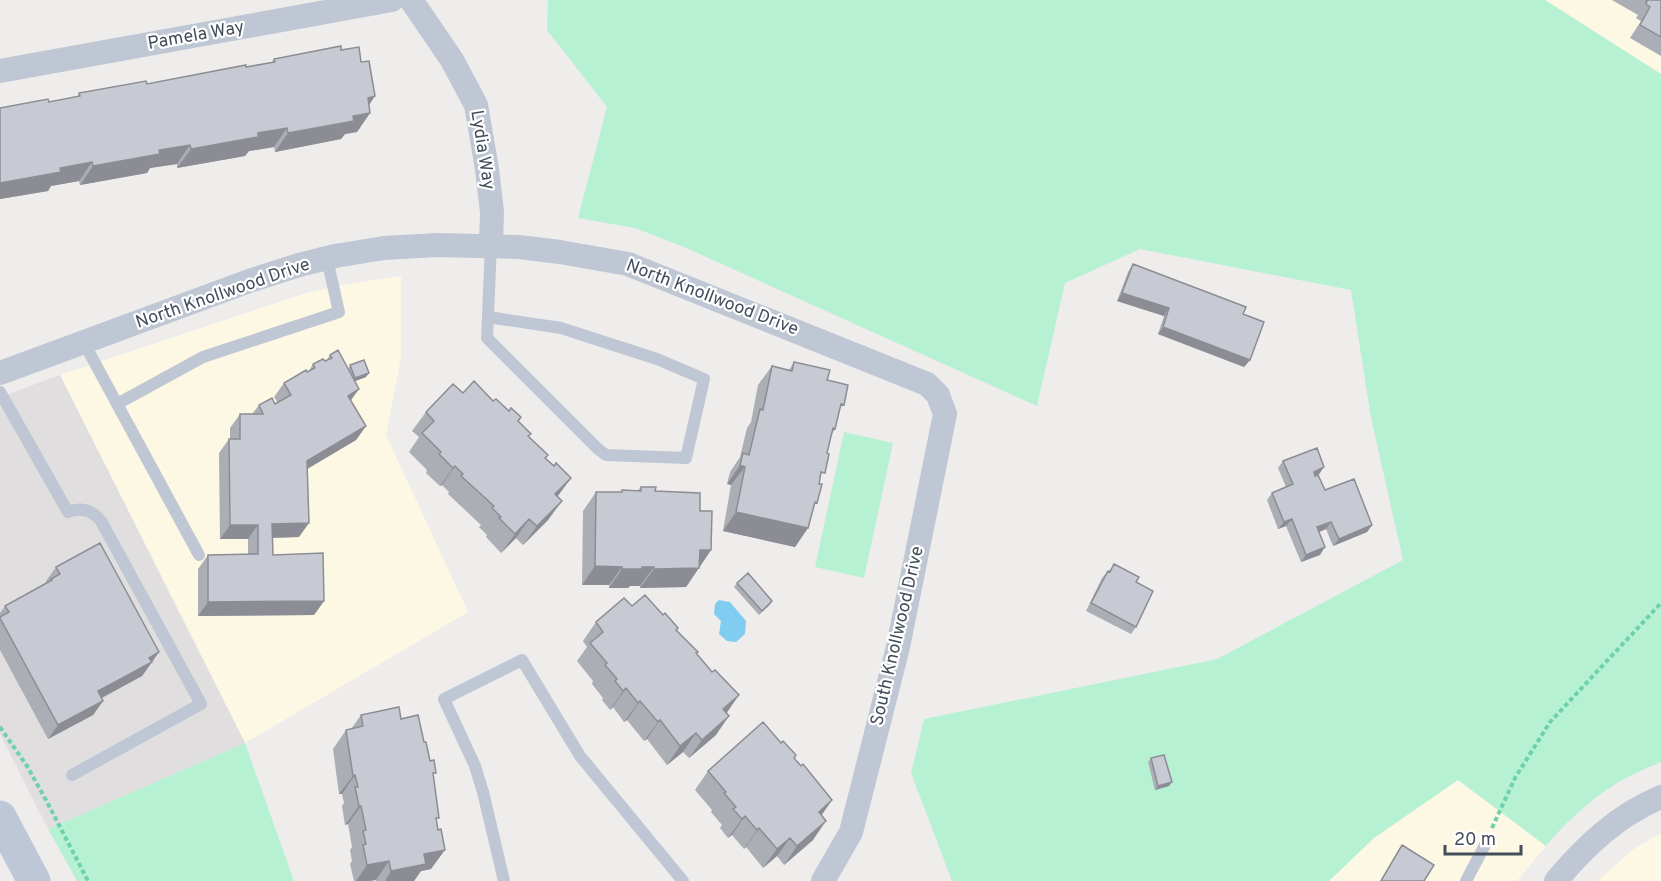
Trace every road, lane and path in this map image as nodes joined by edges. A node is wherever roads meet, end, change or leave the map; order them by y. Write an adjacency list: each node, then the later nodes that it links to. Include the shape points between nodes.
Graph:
1 (392, 0): 3 (street, Pamela Way)
2 (411, 0): 4 (street, Lydia Way, via 452,60 476,105 489,190)
3 (0, 71)
4 (492, 246): 5 (street, North Knollwood Drive, via 396,247); 6 (lane); 9 (street, North Knollwood Drive, via 628,264)
5 (327, 258): 7 (street, North Knollwood Drive, via 268,275); 11 (lane, via 339,312 203,357)
6 (488, 317): 6 (lane, via 487,338 606,455 686,458 704,380 657,359 561,328)
7 (84, 343): 8 (street, North Knollwood Drive); 11 (lane)
8 (0, 373)
9 (932, 387): 23 (street, South Knollwood Drive, via 943,404 944,424 898,647 851,832)
10 (0, 392): 15 (lane, via 68,512 90,512 101,521 201,704)
11 (117, 404): 12 (lane)
12 (200, 555)
13 (1661, 603): 18 (path, via 1550,722 1515,778)
14 (0, 726): 20 (path, via 41,791)
15 (72, 775)
16 (1661, 797): 25 (street, via 1613,824 1576,856)
17 (0, 817): 19 (main road)
18 (1485, 845): 24 (lane)
19 (34, 881)
20 (88, 881)
21 (504, 881): 22 (lane, via 475,766 444,699 522,660 580,756)
22 (683, 881)
23 (824, 881)
24 (1466, 881)
25 (1556, 881)

